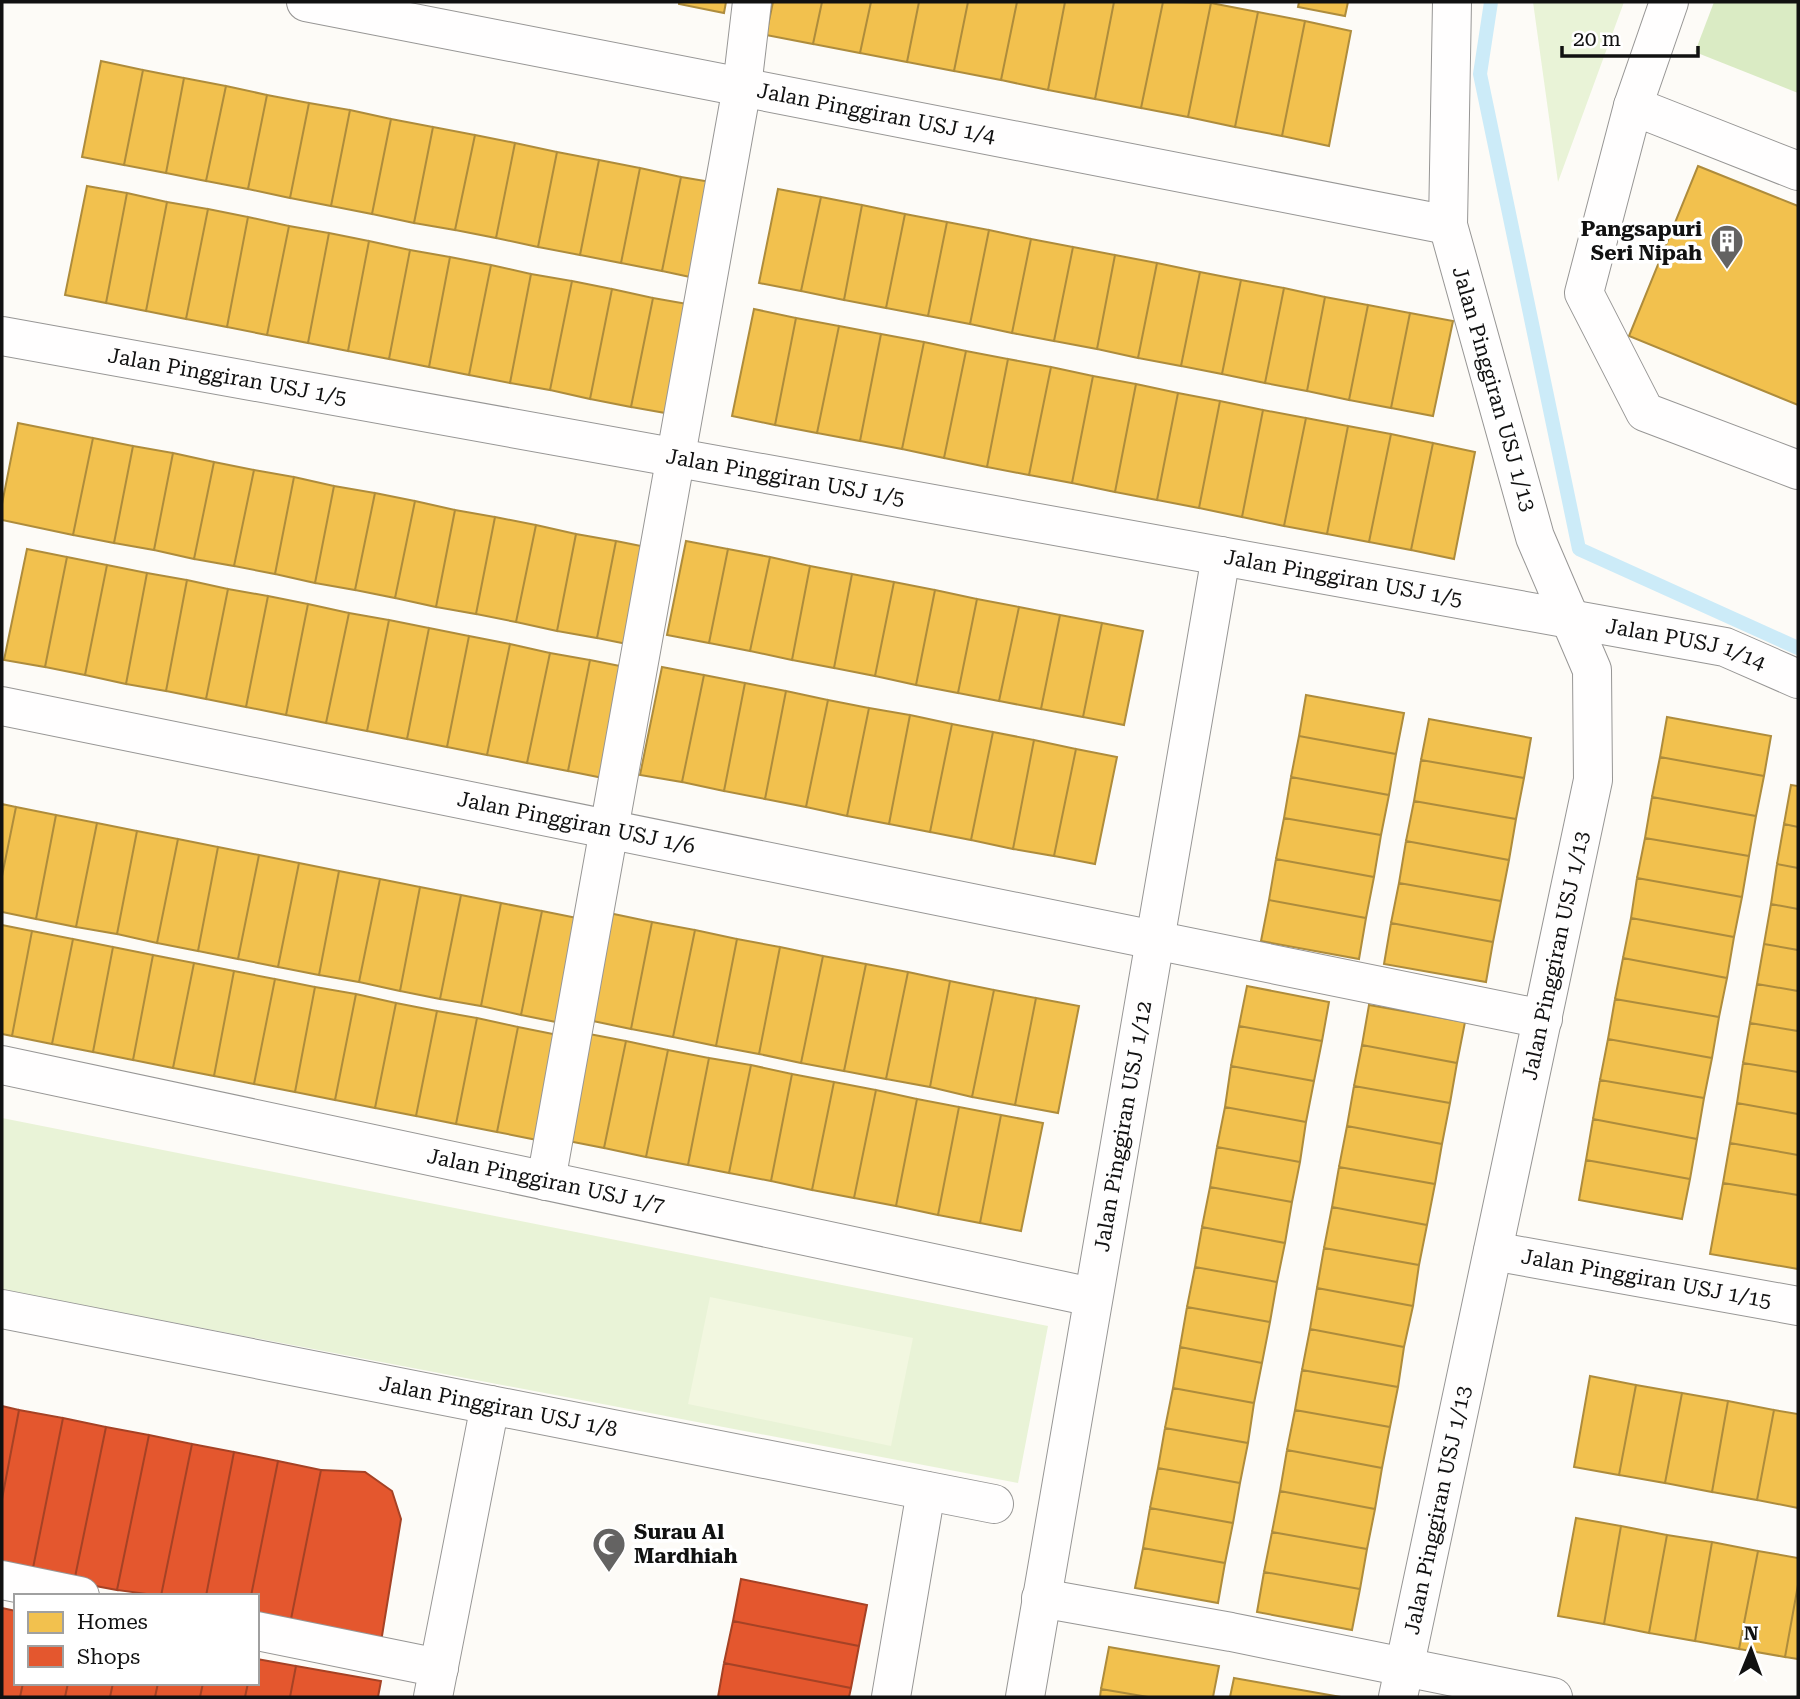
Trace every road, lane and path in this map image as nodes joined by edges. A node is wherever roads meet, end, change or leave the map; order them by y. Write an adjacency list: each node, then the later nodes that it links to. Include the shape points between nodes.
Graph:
1 (306, 2): 5 (street, Jalan Pinggiran USJ 1/4)
2 (752, 2): 5 (street)
3 (1452, 2): 8 (street, Jalan Pinggiran USJ 1/13)
4 (1669, 2): 6 (street)
5 (742, 87): 8 (street, Jalan Pinggiran USJ 1/4); 10 (street)
6 (1633, 106): 7 (street); 11 (street, via 1584,293 1646,412)
7 (1798, 170)
8 (1448, 225): 13 (street, Jalan Pinggiran USJ 1/13, via 1535,537)
9 (2, 335): 10 (street, Jalan Pinggiran USJ 1/5)
10 (677, 458): 12 (street, Jalan Pinggiran USJ 1/5); 16 (street)
11 (1798, 471)
12 (1221, 556): 13 (street, Jalan Pinggiran USJ 1/5); 17 (street, Jalan Pinggiran USJ 1/12)
13 (1568, 619): 14 (street, Jalan PUSJ 1/14, via 1725,647); 18 (street, Jalan Pinggiran USJ 1/13, via 1592,670 1593,780)
14 (1798, 679)
15 (2, 706): 16 (street, Jalan Pinggiran USJ 1/6)
16 (609, 827): 17 (street, Jalan Pinggiran USJ 1/6); 20 (street)
17 (1153, 937): 18 (street, Jalan Pinggiran USJ 1/6); 22 (street, Jalan Pinggiran USJ 1/12)
18 (1543, 1019): 21 (street, Jalan Pinggiran USJ 1/13)
19 (2, 1065): 20 (street, Jalan Pinggiran USJ 1/7)
20 (546, 1181): 22 (street, Jalan Pinggiran USJ 1/7)
21 (1493, 1251): 23 (street, Jalan Pinggiran USJ 1/15); 32 (street, Jalan Pinggiran USJ 1/13)
22 (1092, 1297): 30 (street, Jalan Pinggiran USJ 1/12)
23 (1798, 1306)
24 (2, 1309): 25 (street, Jalan Pinggiran USJ 1/8)
25 (490, 1405): 26 (street, Jalan Pinggiran USJ 1/8); 33 (street)
26 (926, 1491): 27 (street, Jalan Pinggiran USJ 1/8); 34 (street)
27 (995, 1504)
28 (2, 1580): 29 (street)
29 (70, 1594)
30 (1041, 1598): 32 (street); 35 (street, Jalan Pinggiran USJ 1/12)
31 (259, 1633): 33 (street)
32 (1401, 1682): 36 (street)
33 (436, 1683)
34 (891, 1697)
35 (1025, 1697)
36 (1553, 1697)

